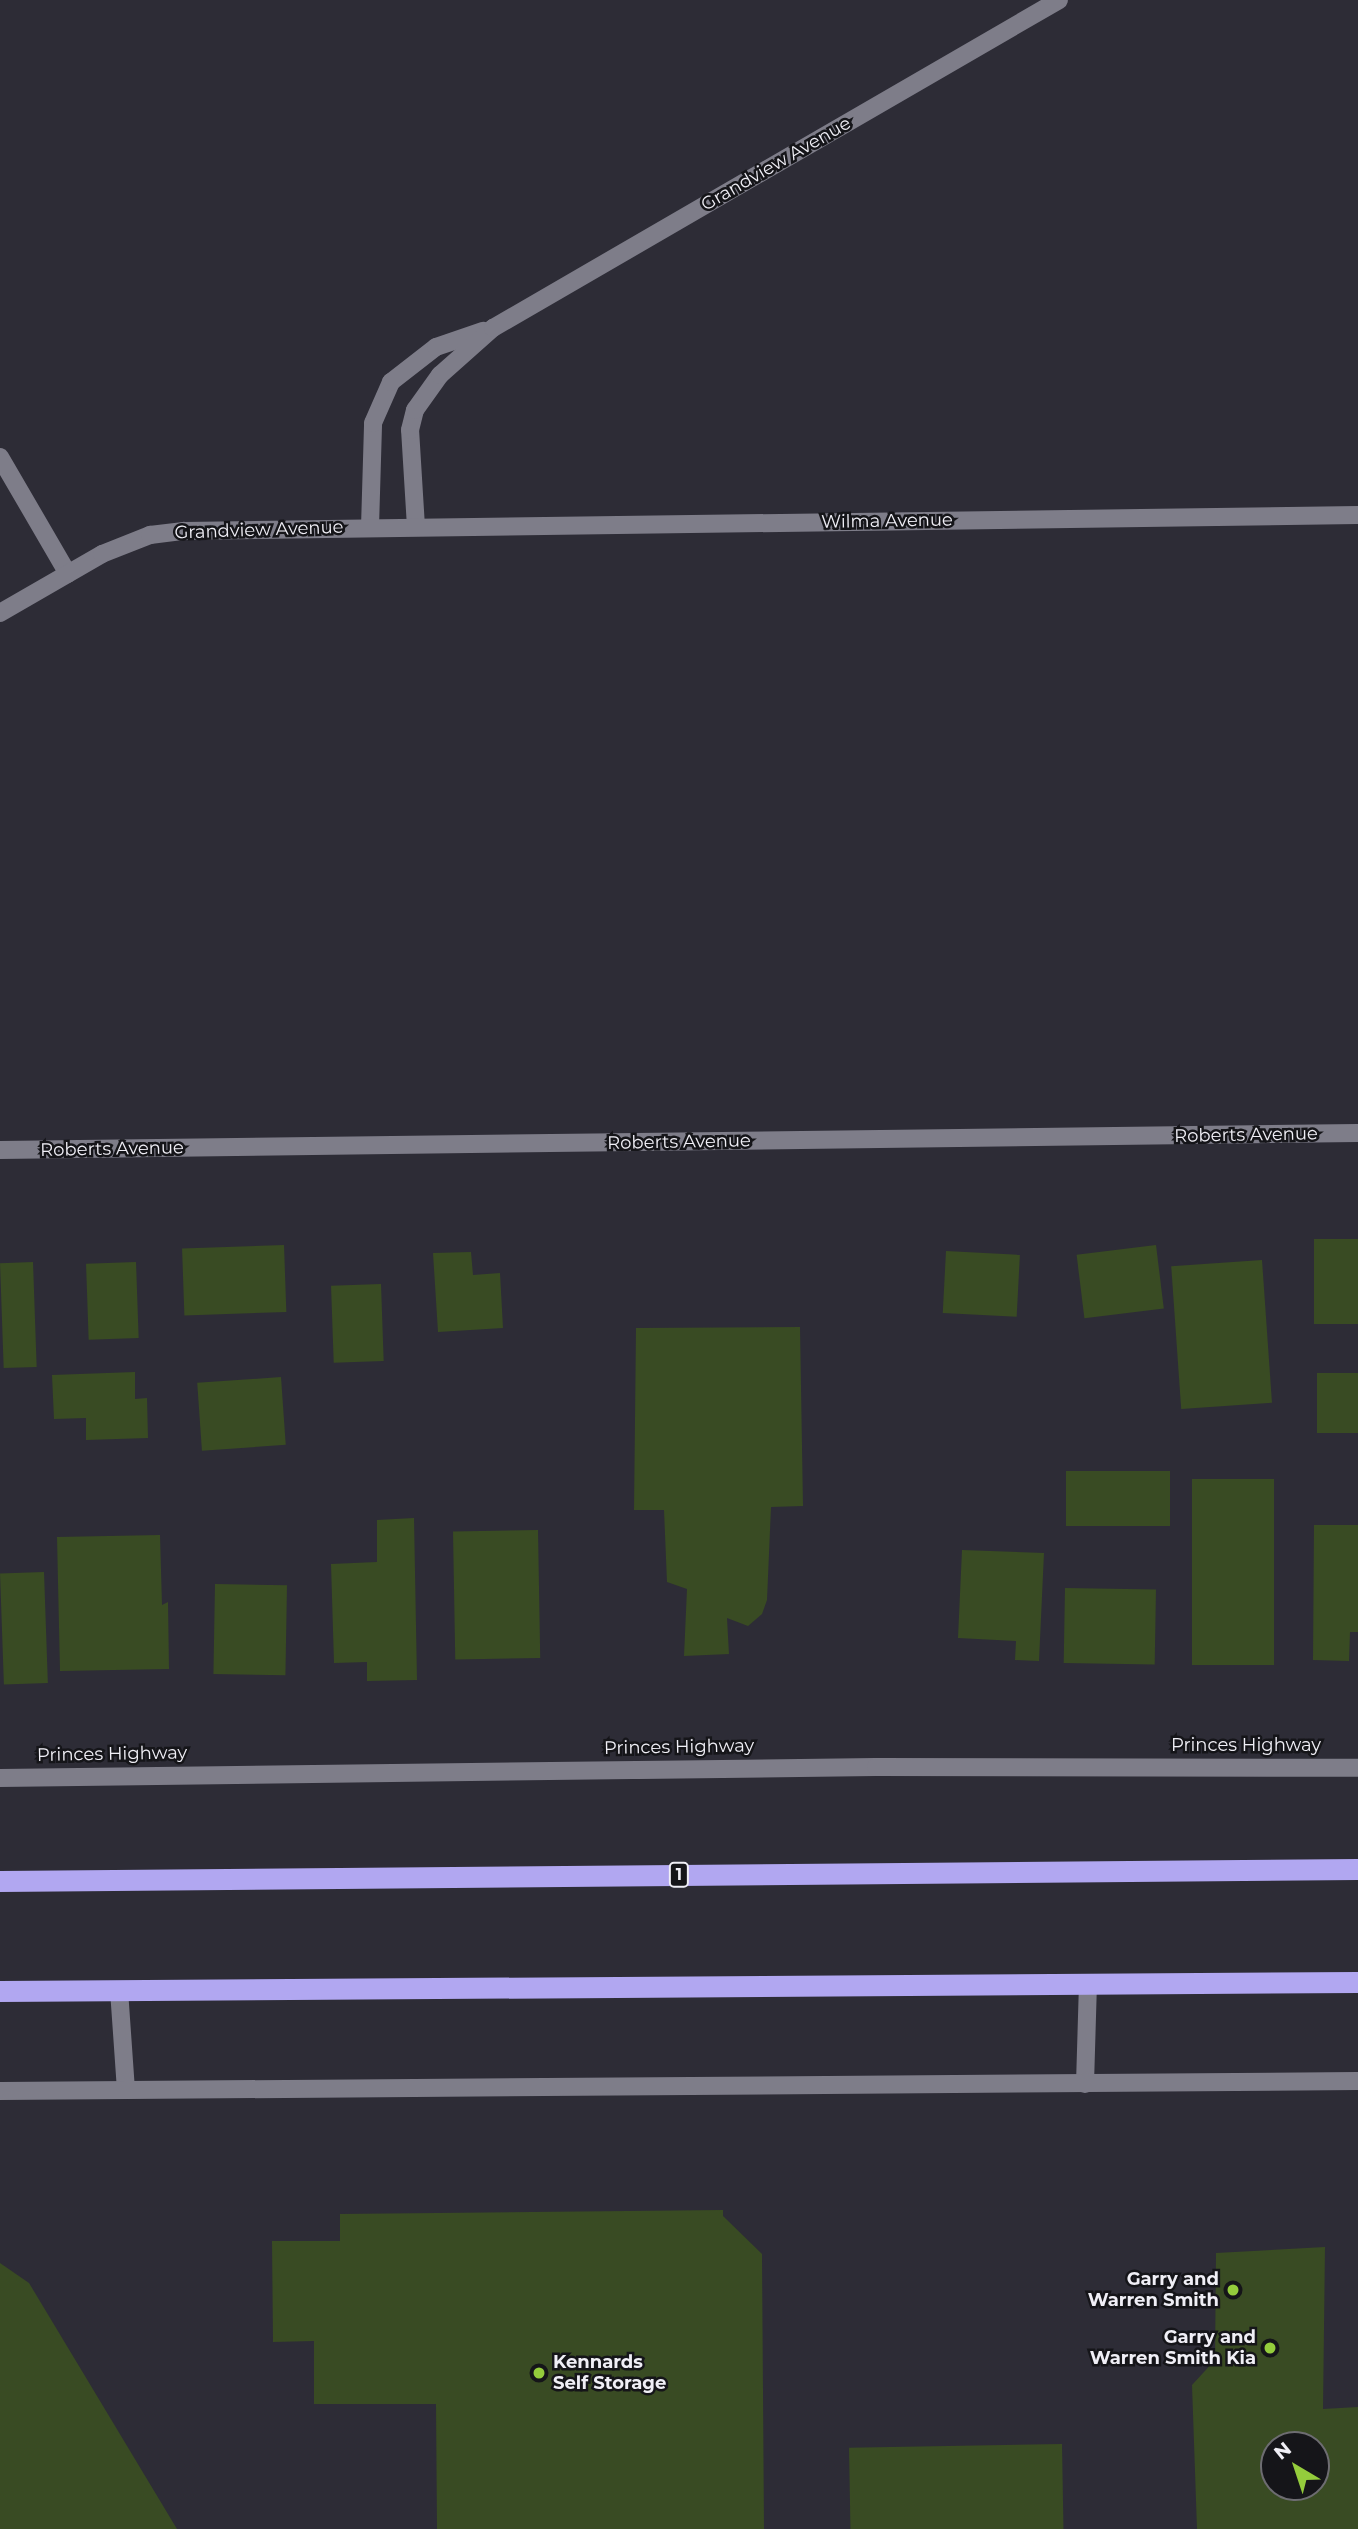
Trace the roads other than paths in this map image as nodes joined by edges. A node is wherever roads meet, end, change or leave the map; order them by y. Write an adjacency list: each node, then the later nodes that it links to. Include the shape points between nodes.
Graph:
1 (1059, 0): 2 (street, Grandview Avenue)
2 (493, 328): 5 (street, Grandview Avenue, via 436,347 391,382 373,423); 6 (street, Grandview Avenue, via 440,374 415,410 410,430)
3 (0, 457): 7 (street)
4 (1358, 515): 6 (street, Wilma Avenue)
5 (370, 527): 6 (street, Grandview Avenue); 7 (street, Grandview Avenue, via 161,534 114,549)
6 (416, 527)
7 (68, 573): 8 (street, Grandview Avenue)
8 (0, 613)
9 (1358, 1133): 10 (street, Roberts Avenue)
10 (0, 1150)
11 (1358, 1768): 12 (street, Princes Highway, via 876,1767)
12 (0, 1778)
13 (1358, 1869): 14 (highway, 1)
14 (0, 1881)
15 (1358, 1982): 16 (highway)
16 (1088, 1984): 17 (highway); 20 (street)
17 (119, 1990): 18 (highway); 21 (street)
18 (0, 1991)
19 (1358, 2081): 20 (street)
20 (1085, 2084): 21 (street)
21 (126, 2090): 22 (street)
22 (0, 2091)

